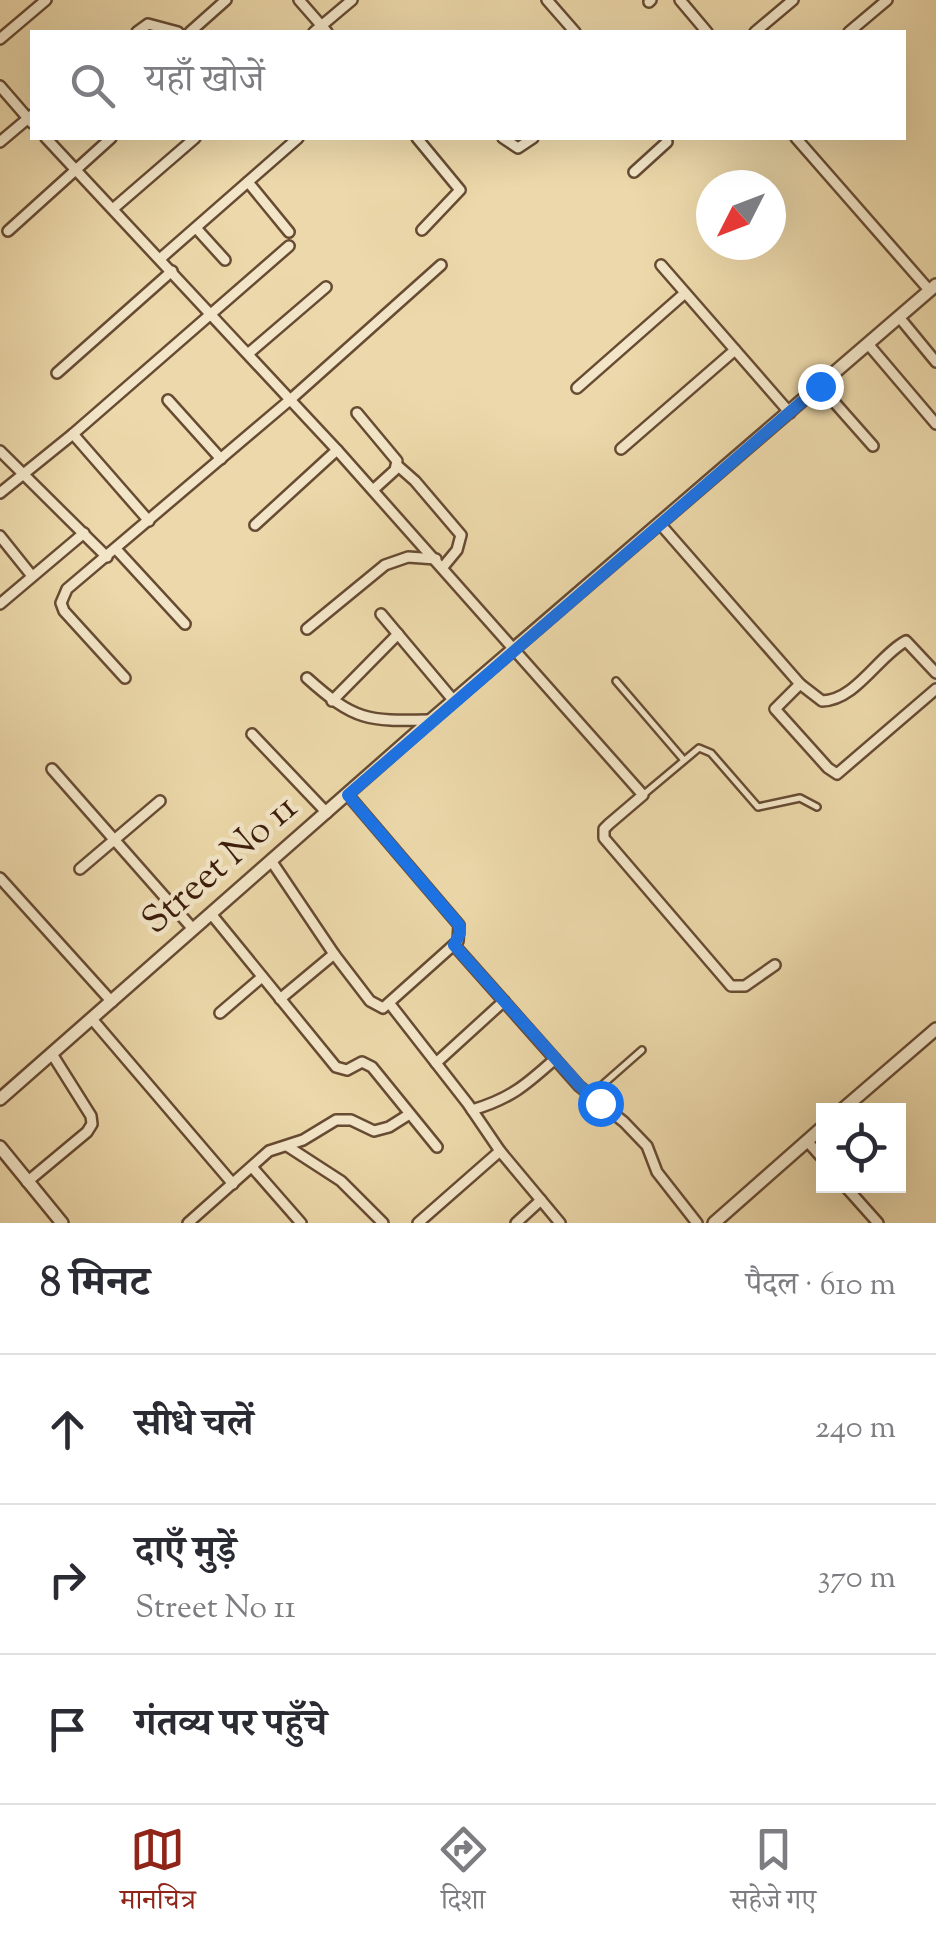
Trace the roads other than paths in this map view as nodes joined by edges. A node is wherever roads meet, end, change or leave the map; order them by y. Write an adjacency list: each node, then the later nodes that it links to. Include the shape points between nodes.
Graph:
1 (46, 0): 17 (street)
2 (226, 0): 11 (street)
3 (299, 0): 12 (street)
4 (352, 0): 12 (street)
5 (547, 0): 13 (street)
6 (680, 0): 14 (street)
7 (792, 0): 15 (street)
8 (887, 0): 16 (street)
9 (139, 30): 10 (street, via 148,24)
10 (170, 30)
11 (192, 30)
12 (321, 30)
13 (573, 30)
14 (705, 30)
15 (757, 30)
16 (851, 30)
17 (0, 39)
18 (0, 86): 19 (street)
19 (30, 118)
20 (30, 120): 30 (street)
21 (48, 140): 31 (street)
22 (109, 140): 31 (street)
23 (192, 140): 34 (street)
24 (296, 140): 33 (street)
25 (419, 140): 36 (street, via 460,190)
26 (505, 140): 27 (street, via 518,148)
27 (530, 140)
28 (667, 140): 32 (street)
29 (798, 140): 46 (street)
30 (0, 142)
31 (76, 168): 34 (street); 37 (street)
32 (634, 172)
33 (248, 182): 35 (street); 38 (street)
34 (114, 208): 40 (street)
35 (196, 228): 40 (street); 41 (street)
36 (422, 230)
37 (8, 232)
38 (290, 232)
39 (289, 246): 48 (street)
40 (160, 258): 44 (street)
41 (225, 260)
42 (661, 265): 47 (street)
43 (442, 266): 57 (street)
44 (172, 272): 48 (street); 54 (street)
45 (326, 287): 52 (street)
46 (933, 288): 49 (street, Street No 11)
47 (685, 293): 51 (street); 56 (street)
48 (211, 314): 52 (street); 62 (street)
49 (898, 317): 50 (street, Street No 11); 53 (street)
50 (868, 344): 55 (street, Street No 11); 61 (street)
51 (735, 350): 59 (street); 64 (street)
52 (249, 353): 57 (street)
53 (936, 362)
54 (57, 373)
55 (820, 386): 59 (street, Street No 11); 63 (street)
56 (577, 388)
57 (290, 399): 65 (street); 67 (street)
58 (168, 400): 67 (street)
59 (790, 413): 73 (street, Street No 11)
60 (357, 414): 68 (street)
61 (936, 424)
62 (73, 434): 69 (street); 72 (street)
63 (873, 446)
64 (621, 449)
65 (337, 450): 70 (street); 74 (street)
66 (0, 451): 69 (street)
67 (221, 459): 72 (street)
68 (398, 466): 70 (street); 79 (street, via 461,535 457,550)
69 (24, 473): 71 (street); 75 (street)
70 (374, 490): 79 (street)
71 (0, 492)
72 (149, 521): 77 (street)
73 (661, 524): 86 (street, Street No 11); 91 (street)
74 (256, 525)
75 (84, 534): 78 (street); 80 (street)
76 (0, 536): 80 (street)
77 (116, 549): 78 (street); 83 (street)
78 (107, 558): 88 (street, via 66,589 61,603)
79 (439, 562): 84 (street, via 408,558 384,565); 86 (street)
80 (32, 576): 81 (street)
81 (0, 604)
82 (381, 614): 85 (street)
83 (185, 624)
84 (307, 629)
85 (398, 634): 93 (street); 94 (street)
86 (514, 648): 94 (street, Street No 11); 100 (street)
87 (936, 673): 91 (street, via 906,641 832,701 822,702)
88 (125, 678)
89 (307, 678): 93 (street)
90 (616, 681): 97 (lane)
91 (800, 684): 92 (street, via 775,709 837,774)
92 (936, 689)
93 (332, 700): 95 (street, via 364,718)
94 (454, 701): 95 (street, Street No 11)
95 (432, 720): 99 (street, Street No 11)
96 (252, 734): 103 (street)
97 (684, 760): 100 (lane); 102 (lane, via 705,749 758,807 800,798)
98 (52, 769): 104 (street)
99 (348, 795): 103 (street, Street No 11); 110 (street, via 459,925)
100 (642, 796): 112 (street, via 604,828 604,838 731,986 746,986)
101 (160, 801): 104 (street)
102 (817, 807)
103 (327, 813): 105 (street, Street No 11)
104 (113, 841): 106 (street); 109 (street)
105 (272, 862): 108 (street, Street No 11); 111 (street)
106 (80, 868)
107 (2, 886): 116 (street)
108 (212, 915): 109 (street, Street No 11); 113 (street)
109 (193, 930): 116 (street, Street No 11)
110 (454, 945): 115 (street); 117 (street)
111 (334, 954): 114 (street); 117 (street, via 376,1006)
112 (775, 965)
113 (262, 977): 114 (street); 118 (street)
114 (280, 1000): 129 (street, via 336,1067 367,1064)
115 (504, 1001): 123 (street); 124 (street)
116 (112, 1002): 119 (street, Street No 11)
117 (390, 1004): 124 (street)
118 (220, 1013)
119 (92, 1019): 122 (street, Street No 11); 139 (street)
120 (936, 1029): 127 (street)
121 (642, 1050): 125 (lane)
122 (52, 1054): 126 (street, Street No 11); 138 (street, via 92,1124)
123 (555, 1059): 125 (street); 128 (street, via 520,1091)
124 (436, 1063): 128 (street)
125 (590, 1096): 149 (street, via 648,1146 657,1172)
126 (0, 1099)
127 (850, 1103)
128 (472, 1110): 134 (street)
129 (408, 1115): 132 (street, via 374,1131 336,1120); 133 (street)
130 (816, 1133): 131 (street)
131 (807, 1140): 135 (street); 150 (street)
132 (287, 1146): 137 (street); 145 (street, via 341,1181)
133 (437, 1147)
134 (500, 1151): 141 (street); 146 (street)
135 (816, 1151)
136 (3, 1156): 138 (street)
137 (252, 1167): 139 (street); 144 (street)
138 (28, 1182): 143 (street)
139 (233, 1184): 142 (street)
140 (852, 1193): 151 (street)
141 (541, 1200): 147 (street); 148 (street)
142 (193, 1221)
143 (62, 1223)
144 (301, 1223)
145 (383, 1223)
146 (418, 1223)
147 (516, 1223)
148 (560, 1223)
149 (696, 1223)
150 (714, 1223)
151 (878, 1223)

